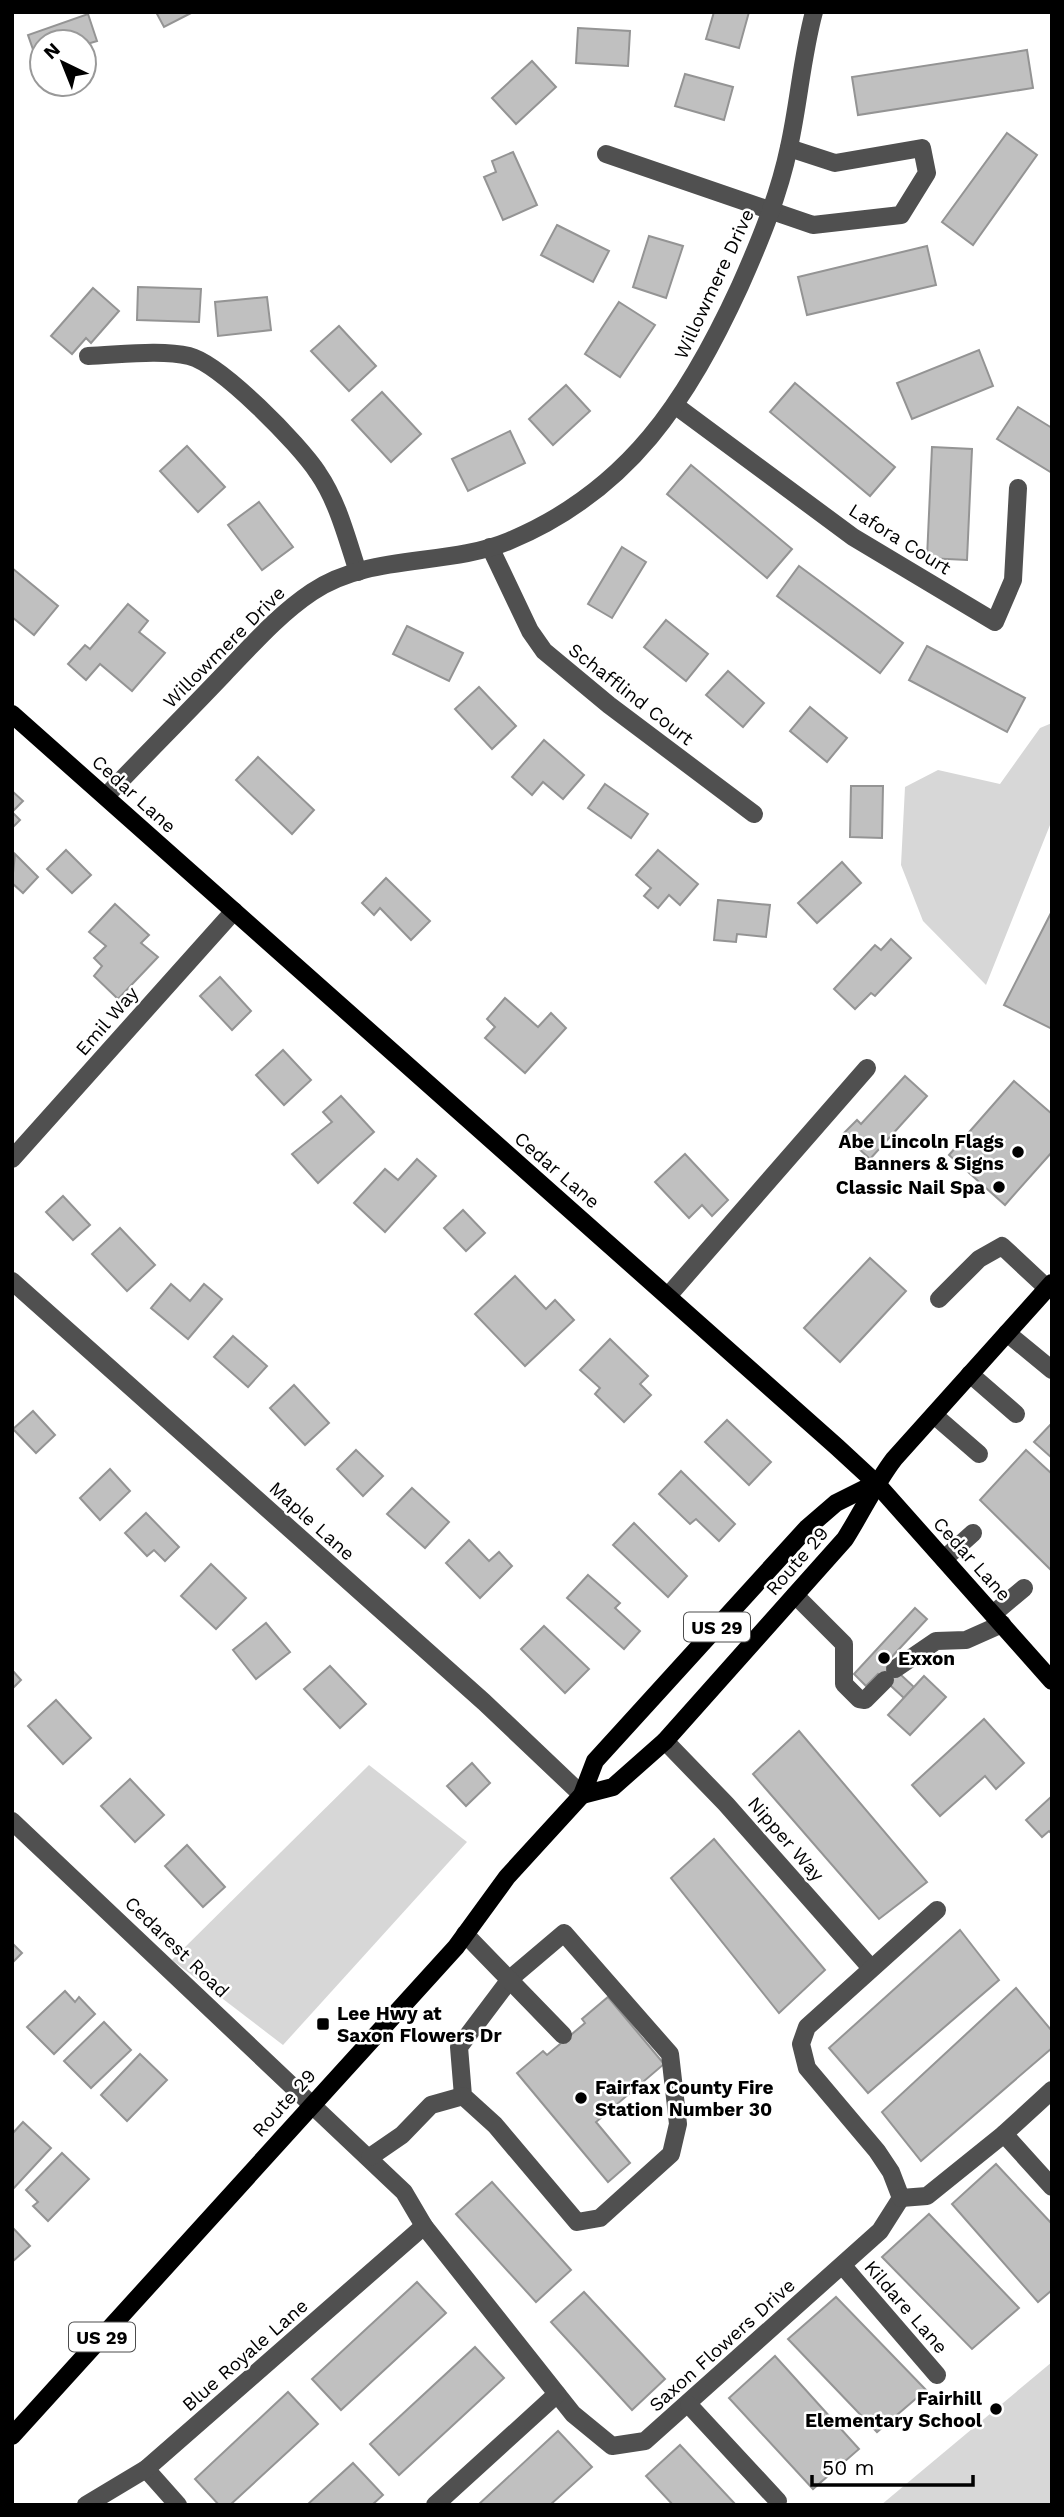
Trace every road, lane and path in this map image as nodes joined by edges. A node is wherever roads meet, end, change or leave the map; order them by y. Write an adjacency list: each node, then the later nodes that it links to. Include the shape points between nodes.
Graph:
1 (814, 12): 2 (street, Willowmere Drive)
2 (789, 148): 4 (street, Willowmere Drive); 4 (street, via 835,163 922,148 927,173 901,215 813,225)
3 (606, 154): 4 (street)
4 (772, 208): 6 (street, Willowmere Drive, via 716,338)
5 (88, 356): 9 (street, via 190,356 226,378 318,472)
6 (676, 406): 7 (street, Lafora Court, via 853,537 995,621 1013,580); 8 (street, Willowmere Drive, via 613,476 584,500 549,522)
7 (1018, 488)
8 (490, 547): 9 (street, Willowmere Drive); 12 (street, Schafflind Court, via 544,651)
9 (358, 572): 11 (street, Willowmere Drive, via 331,581 295,605)
10 (12, 714): 11 (main road, Cedar Lane)
11 (106, 796): 13 (main road, Cedar Lane)
12 (754, 814)
13 (234, 911): 15 (street, Emil Way); 18 (main road, Cedar Lane)
14 (867, 1068): 18 (street)
15 (12, 1159)
16 (12, 1282): 34 (street, Maple Lane)
17 (1050, 1285): 19 (street, via 1002,1246 979,1259); 20 (main road, Route 29 / US 29)
18 (668, 1296): 26 (main road, Cedar Lane)
19 (939, 1299)
20 (1007, 1333): 21 (street); 22 (main road, Route 29 / US 29)
21 (1052, 1370)
22 (970, 1374): 23 (street); 24 (main road, Route 29 / US 29)
23 (1016, 1414)
24 (934, 1415): 25 (street); 26 (main road, Route 29 / US 29)
25 (979, 1454)
26 (876, 1483): 28 (main road, Cedar Lane); 30 (main road, Route 29 / US 29, via 845,1539); 34 (main road, Route 29 / US 29, via 836,1503 807,1528 595,1761)
27 (973, 1533): 28 (street)
28 (944, 1559): 31 (main road, Cedar Lane)
29 (1024, 1588): 31 (street)
30 (795, 1595): 31 (street, via 844,1644 844,1684 865,1700 936,1641 966,1640); 33 (main road, Route 29 / US 29)
31 (998, 1619): 32 (main road, Cedar Lane)
32 (1052, 1681)
33 (665, 1741): 34 (main road, Route 29 / US 29, via 613,1787); 38 (street, Nipper Way)
34 (582, 1794): 37 (main road, Route 29 / US 29, via 507,1877)
35 (12, 1821): 43 (street, Cedarest Road)
36 (937, 1910): 38 (street)
37 (465, 1934): 39 (street); 43 (main road, Route 29 / US 29)
38 (872, 1968): 47 (street, via 807,2027 802,2044 807,2068 877,2151)
39 (511, 1978): 40 (street); 42 (street, via 460,2047); 42 (street, via 564,1934 670,2054 678,2124 671,2154 600,2218 577,2222 495,2125)
40 (563, 2035)
41 (1052, 2090): 44 (street)
42 (463, 2096): 45 (street, via 431,2105 402,2135)
43 (311, 2105): 45 (street, Saxon Flowers Drive); 53 (main road, Route 29 / US 29)
44 (1004, 2134): 46 (street); 47 (street, via 927,2196)
45 (370, 2157): 48 (street, Saxon Flowers Drive, via 404,2192)
46 (1052, 2188)
47 (901, 2198): 49 (street, Saxon Flowers Drive, via 880,2231)
48 (424, 2225): 51 (street, Saxon Flowers Drive); 54 (street, Blue Royale Lane)
49 (843, 2266): 50 (street, Kildare Lane); 52 (street, Saxon Flowers Drive)
50 (936, 2375)
51 (557, 2394): 52 (street, Saxon Flowers Drive, via 573,2414 612,2446 645,2441); 58 (street)
52 (690, 2405): 55 (street)
53 (12, 2436)
54 (146, 2469): 56 (street, Blue Royale Lane); 57 (street)
55 (778, 2501)
56 (86, 2505)
57 (178, 2505)
58 (435, 2505)

